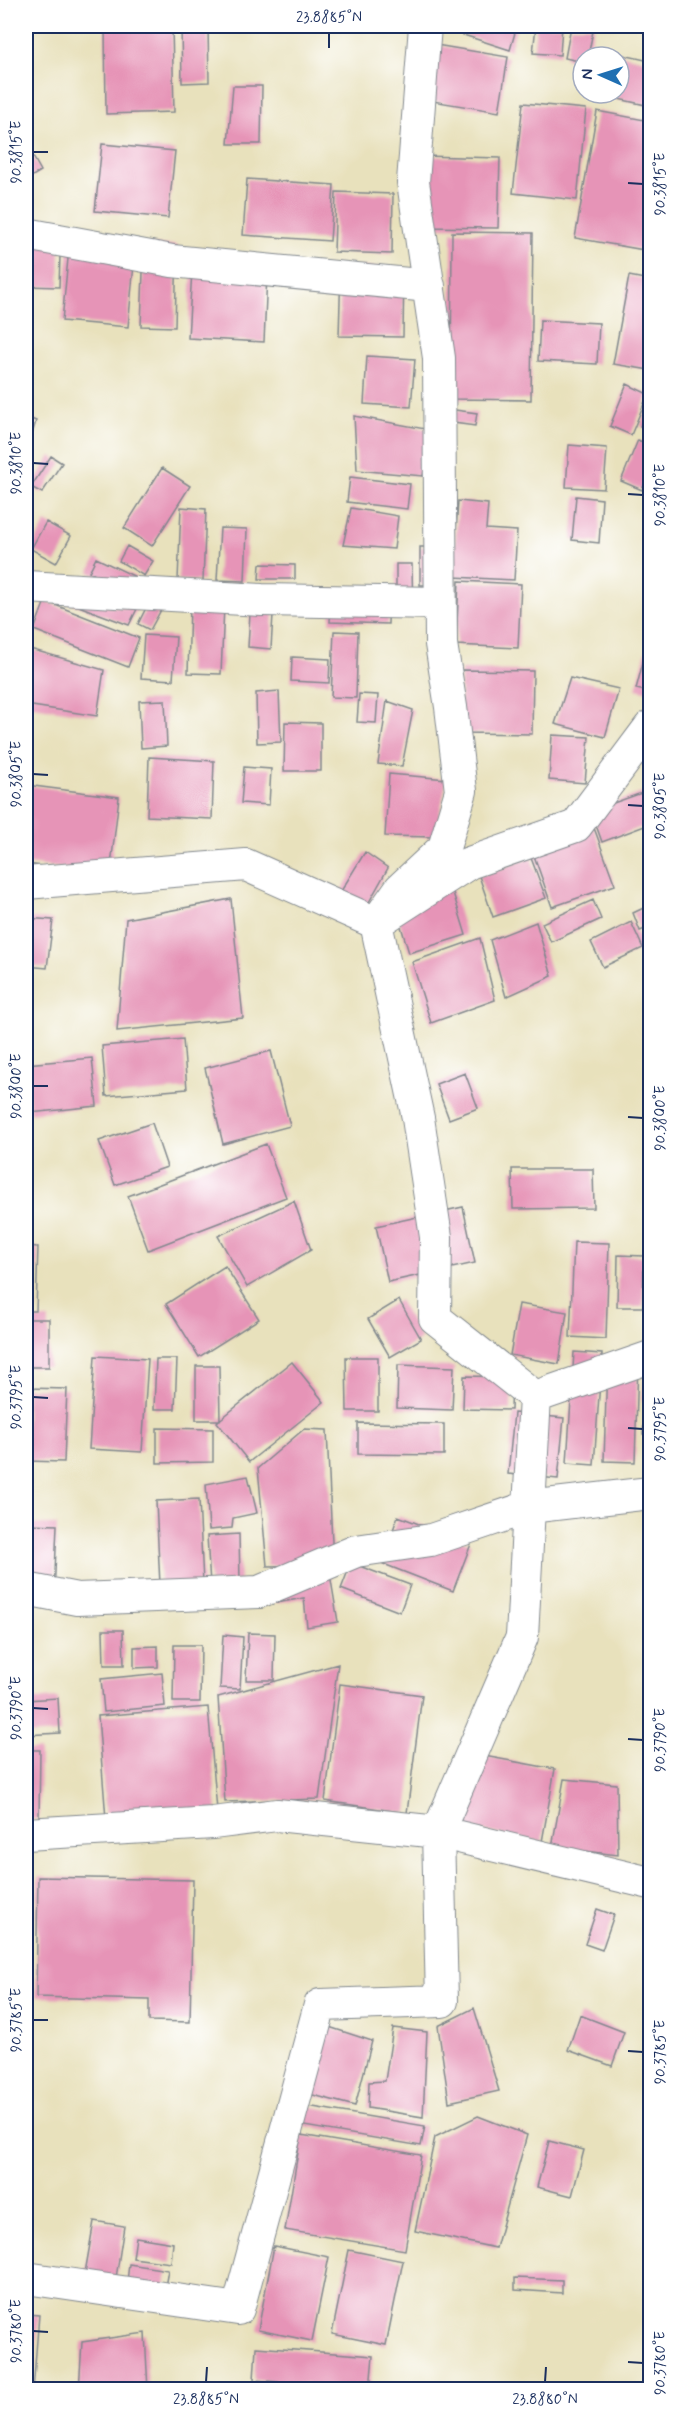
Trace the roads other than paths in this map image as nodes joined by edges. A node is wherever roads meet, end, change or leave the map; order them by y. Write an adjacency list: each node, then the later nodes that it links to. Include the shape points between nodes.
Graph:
1 (425, 26): 3 (street, via 413,182)
2 (26, 234): 3 (street, via 172,261)
3 (429, 286): 5 (street, via 439,358)
4 (26, 587): 5 (street, via 262,600)
5 (440, 603): 8 (street, via 441,644 461,791 444,848 400,889)
6 (651, 727): 8 (street, via 576,826 470,862)
7 (26, 883): 8 (street, via 246,865)
8 (376, 923): 10 (street, via 417,1118 436,1238 435,1318)
9 (651, 1357): 10 (street)
10 (535, 1396): 12 (street)
11 (651, 1493): 12 (street)
12 (529, 1507): 13 (street, via 430,1540 356,1551 259,1592 77,1599); 14 (street, via 522,1637)
13 (26, 1589)
14 (438, 1832): 15 (street, via 277,1815 213,1823); 16 (street); 17 (street, via 442,2001 320,2005 238,2309)
15 (26, 1834)
16 (651, 1883)
17 (26, 2278)

